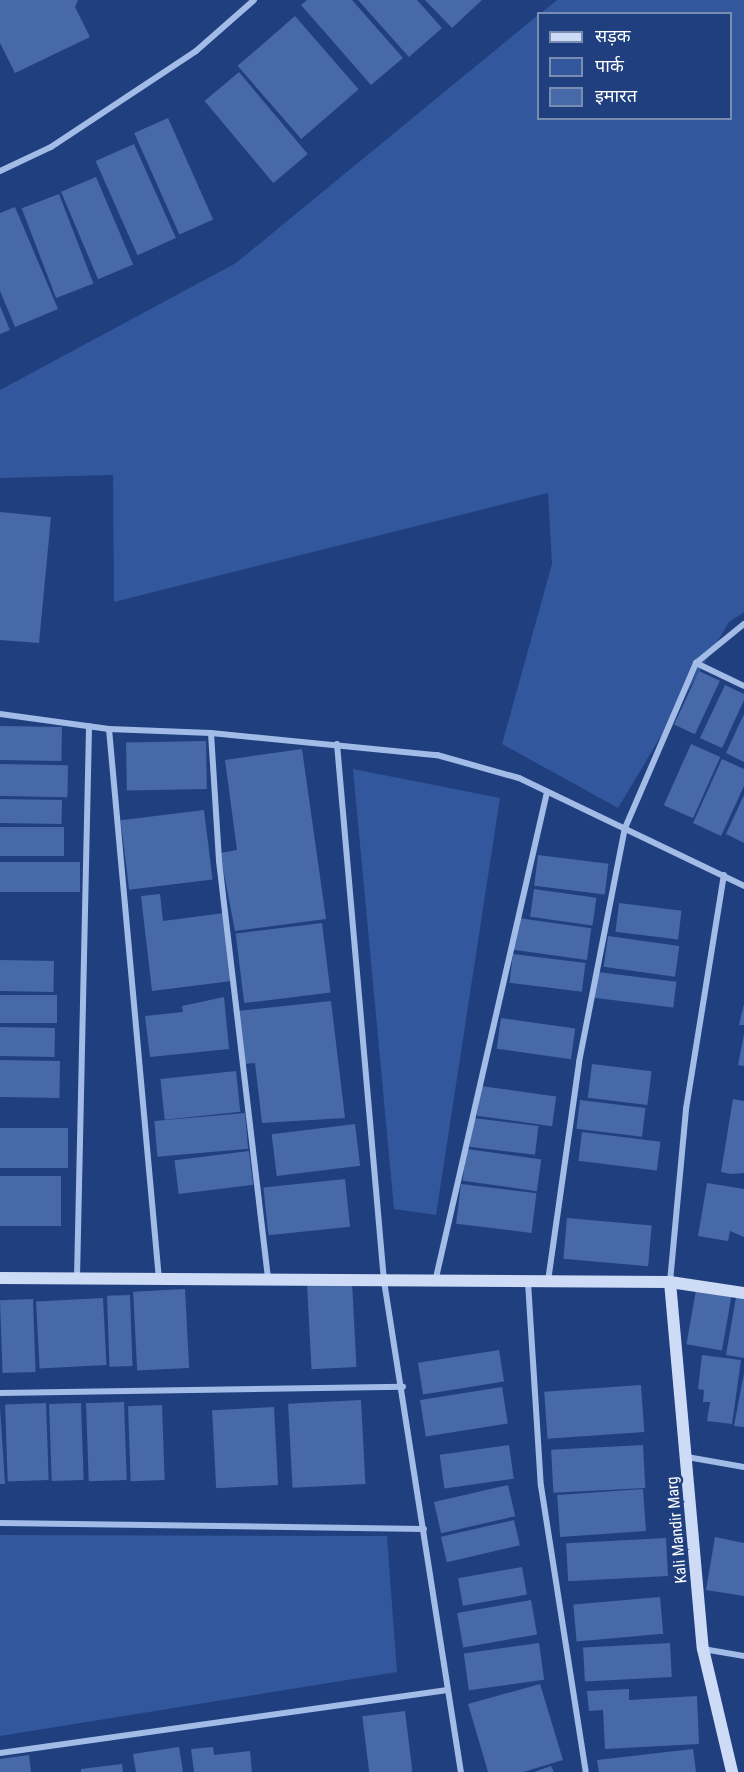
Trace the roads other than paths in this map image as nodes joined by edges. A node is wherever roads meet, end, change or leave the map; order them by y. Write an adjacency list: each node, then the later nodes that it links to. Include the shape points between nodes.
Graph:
1 (254, 0): 2 (street, via 196,51 51,147)
2 (0, 171)
3 (744, 624): 4 (street)
4 (696, 663): 5 (street); 12 (street)
5 (744, 686)
6 (0, 714): 7 (street)
7 (89, 726): 8 (street); 16 (street)
8 (110, 729): 9 (street); 17 (street)
9 (211, 733): 10 (street); 23 (street, via 219,861)
10 (337, 744): 11 (street, via 437,755); 18 (street)
11 (547, 792): 12 (street); 21 (street)
12 (625, 828): 13 (street); 20 (street, via 579,1062)
13 (724, 875): 14 (street); 22 (street, via 685,1120)
14 (744, 886)
15 (0, 1278): 16 (street)
16 (77, 1278): 17 (street)
17 (159, 1280): 23 (street)
18 (384, 1281): 21 (street); 23 (street); 25 (street)
19 (528, 1281): 20 (street); 21 (street); 36 (street, via 541,1486)
20 (548, 1281): 22 (street)
21 (435, 1282)
22 (670, 1282): 24 (street); 27 (street, Kali Mandir Marg)
23 (268, 1283)
24 (744, 1293)
25 (403, 1387): 26 (street); 30 (street)
26 (0, 1393)
27 (687, 1457): 28 (street); 31 (street, Kali Mandir Marg)
28 (744, 1467)
29 (0, 1524): 30 (street)
30 (424, 1529): 33 (street)
31 (703, 1649): 32 (street); 37 (street, Kali Mandir Marg)
32 (744, 1656)
33 (448, 1690): 34 (street); 35 (street)
34 (0, 1753)
35 (461, 1772)
36 (586, 1772)
37 (732, 1772)

